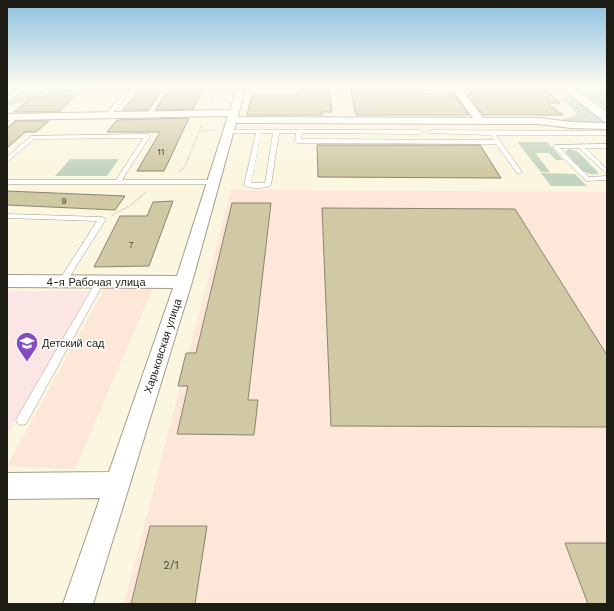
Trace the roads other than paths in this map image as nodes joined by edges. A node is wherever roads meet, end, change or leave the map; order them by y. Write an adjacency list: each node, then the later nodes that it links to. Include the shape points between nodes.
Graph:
1 (108, 115): 2 (street); 6 (street)
2 (128, 115)
3 (208, 115): 9 (street)
4 (234, 115): 9 (street, Харьковская улица)
5 (475, 115): 8 (street)
6 (18, 116): 7 (street); 10 (lane)
7 (7, 117)
8 (480, 121): 9 (street); 11 (street, via 539,121)
9 (232, 122): 12 (lane); 28 (street, Харьковская улица)
10 (7, 125)
11 (607, 126)
12 (259, 132): 13 (lane); 13 (lane, via 247,185 268,185)
13 (276, 132): 14 (lane)
14 (298, 132): 15 (lane); 19 (lane, via 298,141)
15 (420, 132)
16 (431, 132): 17 (lane)
17 (492, 133): 18 (lane); 19 (lane)
18 (607, 133)
19 (498, 142): 23 (lane)
20 (580, 146): 21 (lane); 24 (lane); 25 (lane, via 555,147 587,179)
21 (607, 146)
22 (7, 160): 27 (lane, via 33,136 147,136)
23 (519, 172)
24 (607, 172)
25 (607, 178)
26 (7, 182): 27 (lane)
27 (118, 182): 28 (lane)
28 (214, 182): 33 (street, Харьковская улица)
29 (7, 216): 31 (lane, via 102,219)
30 (7, 282): 31 (street, 4-я Рабочая улица)
31 (62, 282): 32 (street, 4-я Рабочая улица)
32 (100, 282): 33 (street, 4-я Рабочая улица); 34 (lane)
33 (184, 282): 35 (street, Харьковская улица)
34 (22, 420)
35 (117, 485): 36 (street); 37 (street, Харьковская улица)
36 (7, 486)
37 (78, 604)

